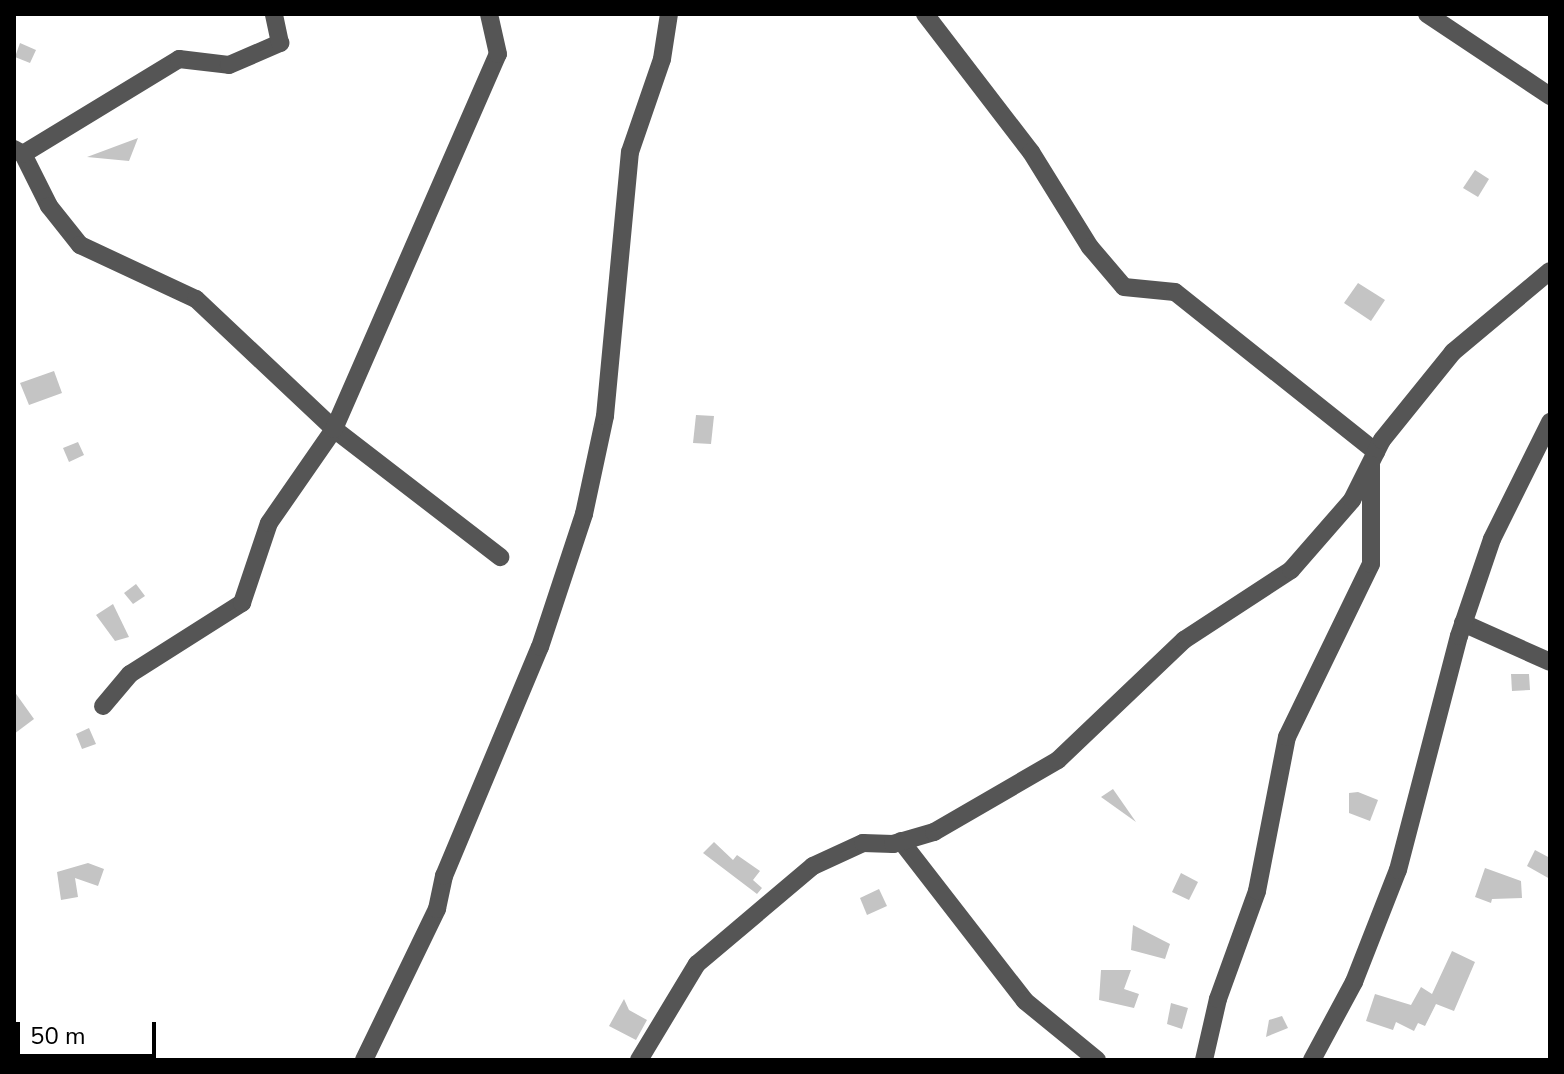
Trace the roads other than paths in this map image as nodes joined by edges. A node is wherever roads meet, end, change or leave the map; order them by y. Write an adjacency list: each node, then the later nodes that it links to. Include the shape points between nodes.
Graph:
1 (274, 14): 7 (street, via 280,43 229,65 179,59)
2 (489, 14): 10 (street, via 498,54)
3 (669, 14): 17 (street, via 662,59 630,152 605,416 584,514 540,647 459,835 437,909)
4 (925, 14): 11 (street, via 1031,152 1090,247 1124,287 1175,292)
5 (1427, 14): 6 (street)
6 (1550, 96)
7 (19, 152): 10 (street, via 49,206 80,245 196,299)
8 (1550, 271): 11 (street, via 1453,352)
9 (1550, 422): 13 (street, via 1492,539)
10 (334, 429): 12 (street); 15 (street, via 269,523 242,603 130,674)
11 (1373, 457): 16 (street, via 1352,500 1291,570 1184,640 1058,760 934,832); 20 (street, via 1371,564 1287,737 1257,891 1218,999)
12 (500, 557)
13 (1463, 623): 14 (street); 21 (street, via 1398,870 1354,982)
14 (1550, 662)
15 (103, 706)
16 (901, 841): 18 (street, via 863,843 813,866 757,908 697,964); 19 (street, via 1025,1001)
17 (364, 1060)
18 (639, 1060)
19 (1097, 1060)
20 (1204, 1060)
21 (1312, 1060)

